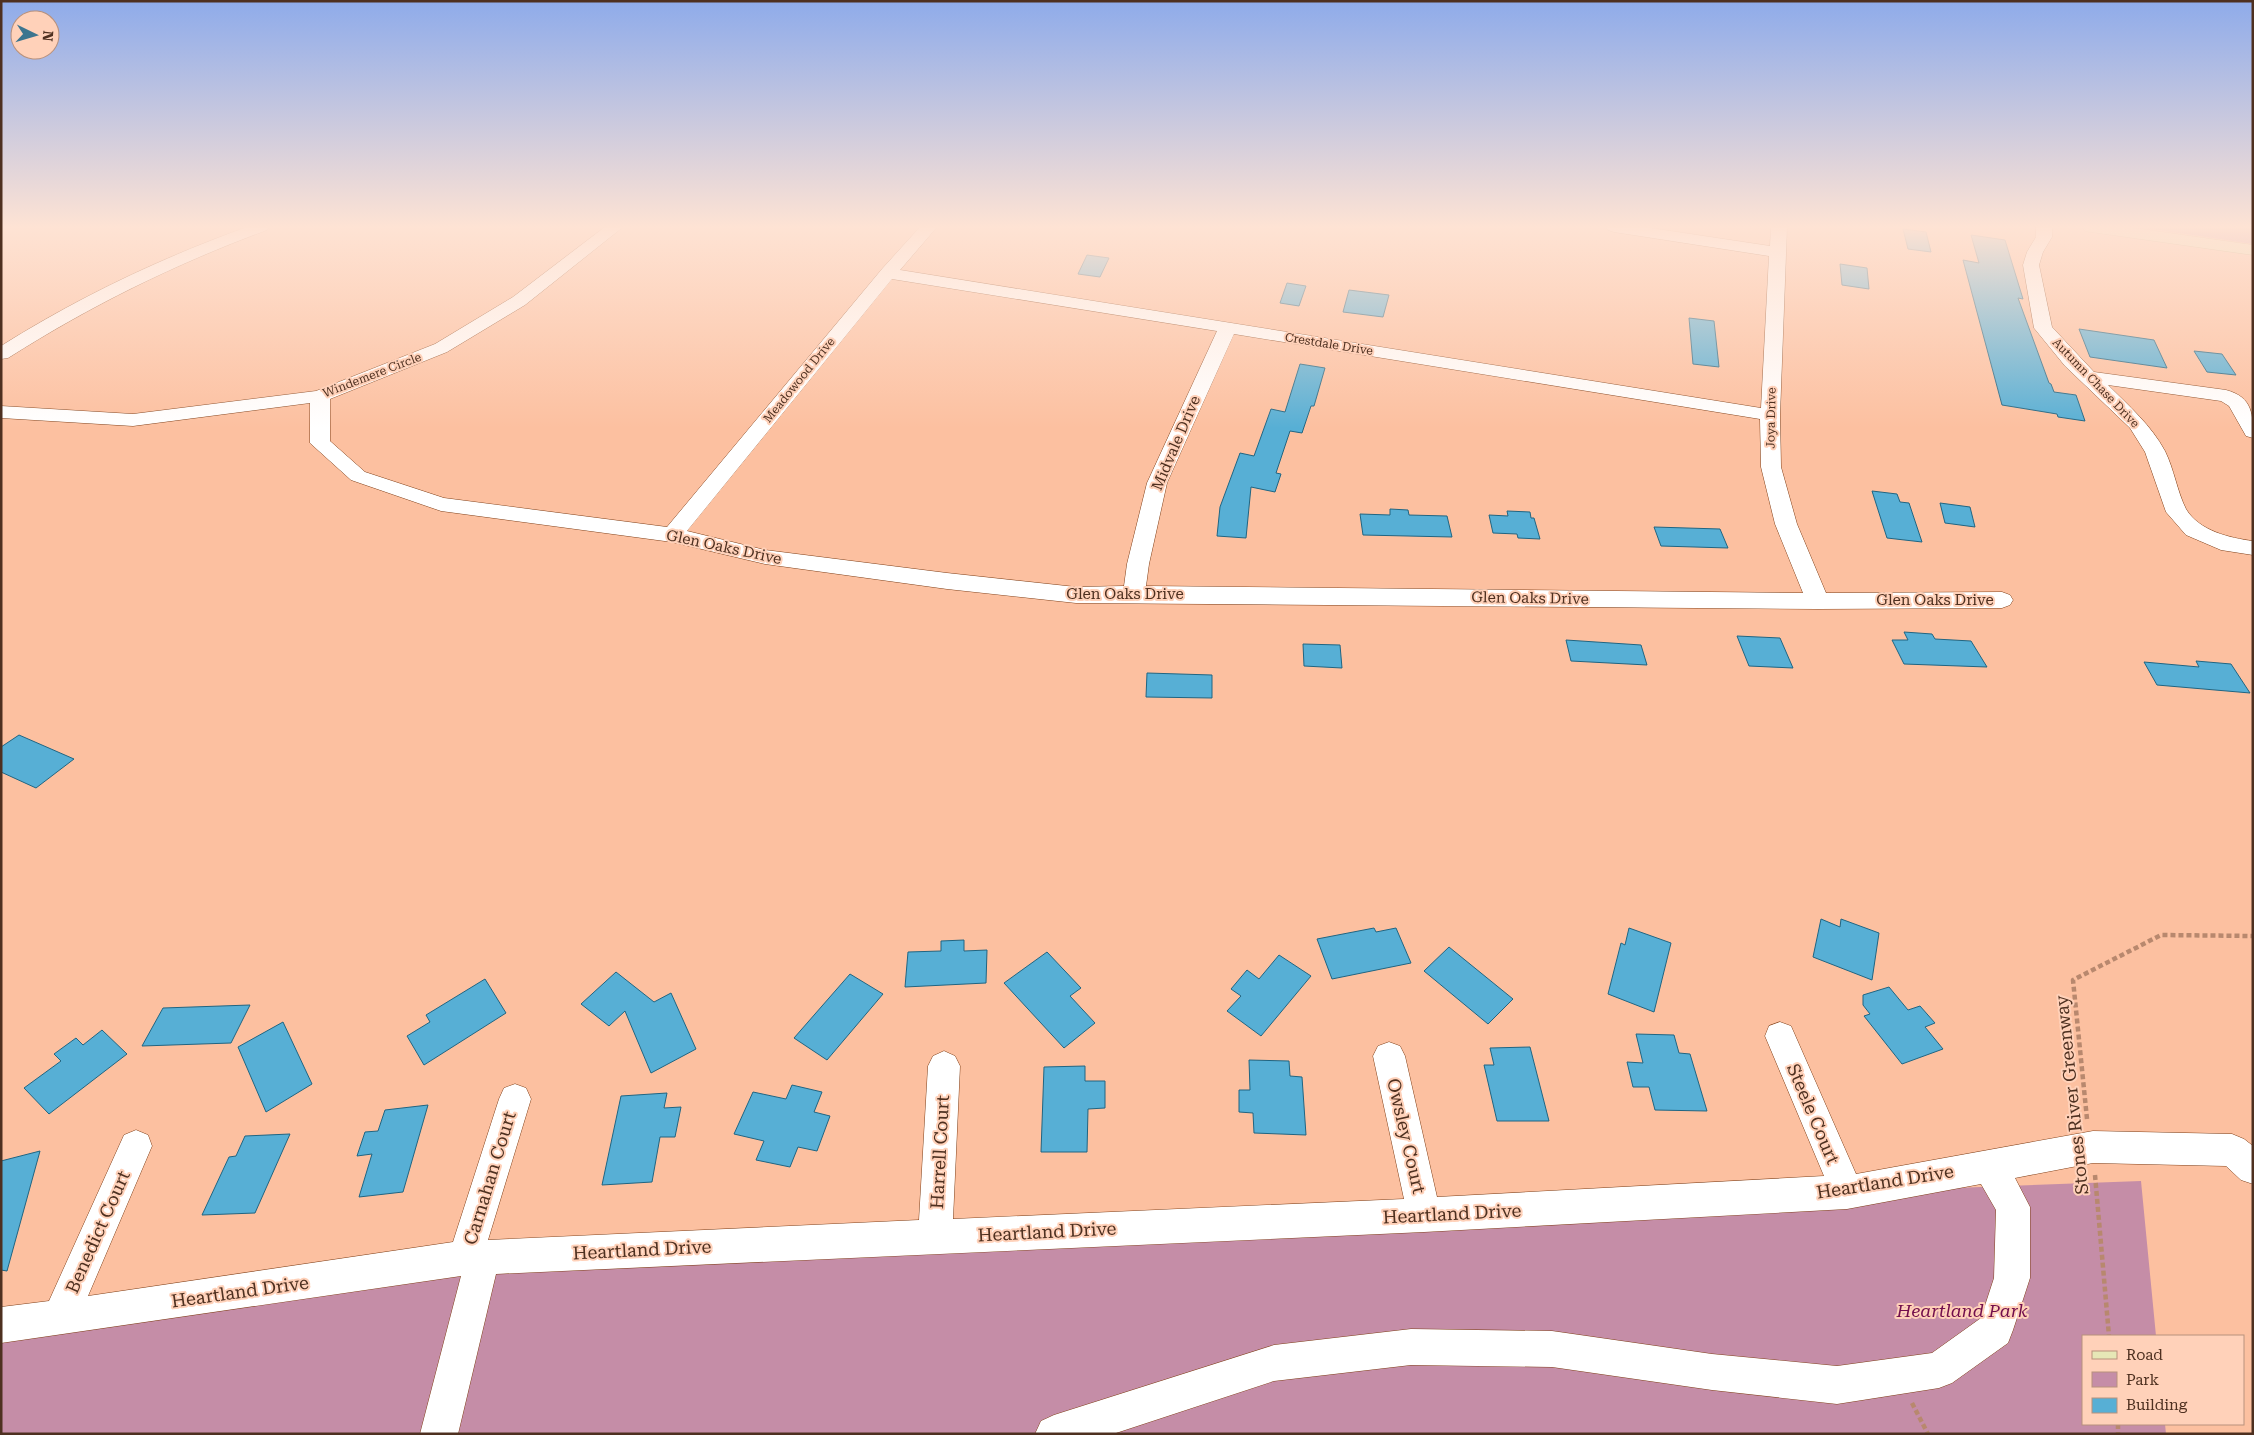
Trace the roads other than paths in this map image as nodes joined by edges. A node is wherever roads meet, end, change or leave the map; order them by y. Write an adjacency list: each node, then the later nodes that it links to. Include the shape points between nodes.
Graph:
1 (103, 294): 8 (street)
2 (529, 294): 10 (street, Windemere Circle, via 441,348)
3 (871, 294): 14 (street, Meadowood Drive)
4 (1018, 294): 7 (street, Crestdale Drive)
5 (1776, 294): 12 (street, Joya Drive)
6 (2037, 294): 9 (street, Autumn Chase Drive, via 2044,328)
7 (1228, 328): 12 (street, Crestdale Drive); 16 (street, Midvale Drive, via 1157,483)
8 (1, 354)
9 (2087, 377): 13 (street, via 2226,396 2237,403); 15 (street, Autumn Chase Drive, via 2138,425 2155,452 2177,512 2194,530 2229,545)
10 (320, 396): 11 (street, Windemere Circle, via 133,420); 14 (street, Glen Oaks Drive, via 320,443 358,476 441,504)
11 (1, 412)
12 (1770, 415): 18 (street, Joya Drive, via 1771,467 1786,524)
13 (2253, 432)
14 (672, 535): 16 (street, Glen Oaks Drive, via 765,557 946,581 1076,595)
15 (2253, 548)
16 (1134, 594): 18 (street, Glen Oaks Drive)
17 (2002, 600): 18 (street, Glen Oaks Drive)
18 (1818, 601)
19 (1780, 1036): 26 (street, Steele Court)
20 (1389, 1056): 27 (street, Owsley Court)
21 (944, 1066): 28 (street, Harrell Court)
22 (515, 1098): 29 (street, Carnahan Court)
23 (136, 1146): 30 (street, Benedict Court)
24 (2246, 1155): 25 (street, Heartland Drive, via 2093,1147)
25 (1989, 1166): 26 (street, Heartland Drive); 33 (street, via 2013,1207 2012,1278 1995,1330 1939,1370 1837,1385 1712,1372 1552,1348 1411,1347 1274,1362)
26 (1846, 1192): 27 (street, Heartland Drive)
27 (1424, 1215): 28 (street, Heartland Drive)
28 (935, 1237): 29 (street, Heartland Drive)
29 (474, 1258): 30 (street, Heartland Drive); 32 (street, Carnahan Court)
30 (60, 1318): 31 (street, Heartland Drive)
31 (1, 1324)
32 (439, 1434)
33 (1054, 1434)

